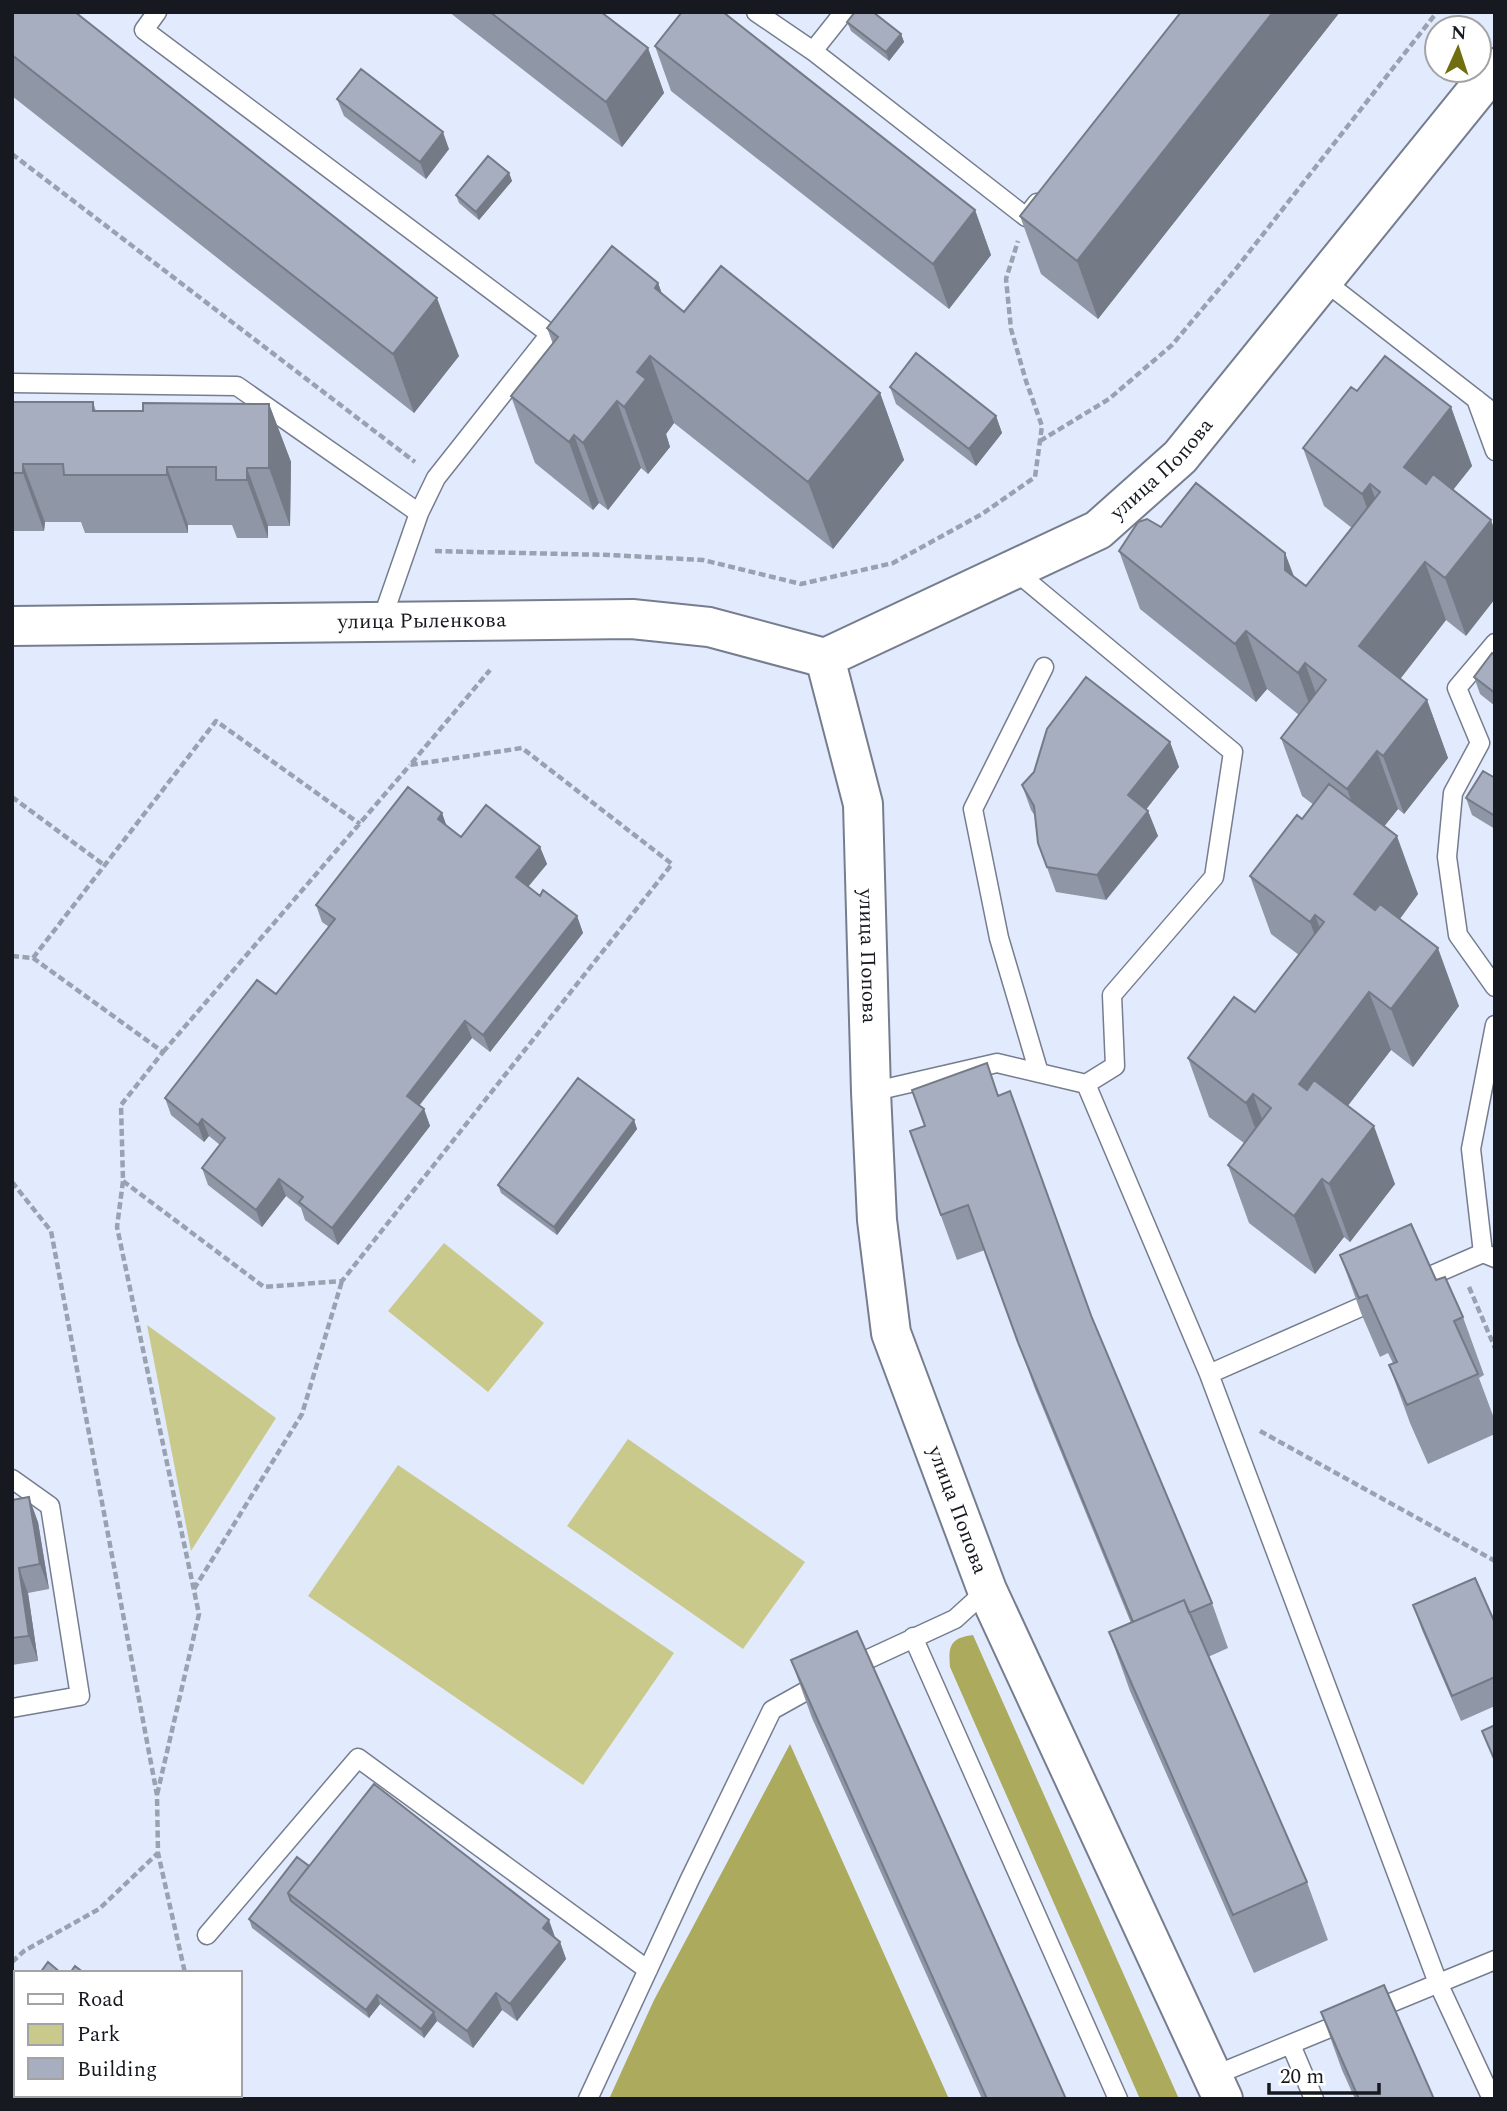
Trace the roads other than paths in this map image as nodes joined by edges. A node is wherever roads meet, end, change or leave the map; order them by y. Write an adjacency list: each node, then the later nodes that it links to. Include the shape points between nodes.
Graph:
1 (157, 12): 12 (lane, via 144,30 550,334 436,478)
2 (755, 12): 4 (lane)
3 (844, 12): 4 (lane)
4 (813, 51): 6 (lane, via 1026,217)
5 (1495, 68): 7 (street, улица Попова)
6 (1051, 185)
7 (1323, 280): 9 (lane); 13 (street, улица Попова, via 1180,457 1098,530)
8 (12, 383): 12 (lane, via 237,386)
9 (1476, 399): 10 (lane); 11 (lane)
10 (1495, 414)
11 (1495, 452)
12 (419, 513): 14 (lane)
13 (1014, 570): 17 (street, улица Попова); 22 (lane, via 1233,752 1214,877 1112,995 1115,1066)
14 (381, 622): 15 (street, улица Рыленкова); 17 (street, улица Рыленкова, via 632,619 709,626)
15 (12, 626)
16 (1495, 643): 19 (lane, via 1457,688 1480,743 1454,793 1447,856 1458,935)
17 (825, 658): 23 (street, улица Попова, via 863,804)
18 (1045, 667): 21 (lane, via 973,809 999,938)
19 (1495, 988)
20 (1495, 1025): 24 (lane, via 1471,1149)
21 (1040, 1073): 22 (lane); 23 (lane, via 997,1063)
22 (1086, 1084): 25 (lane)
23 (871, 1091): 27 (street, улица Попова, via 877,1220 891,1333)
24 (1489, 1255): 25 (lane, via 1458,1264)
25 (1209, 1374): 33 (lane)
26 (12, 1479): 29 (lane, via 50,1506 79,1696)
27 (987, 1590): 28 (lane, via 955,1619); 35 (street, улица Попова)
28 (913, 1637): 32 (lane, via 772,1710); 37 (lane)
29 (12, 1708)
30 (206, 1935): 32 (lane, via 358,1758)
31 (1495, 1960): 33 (lane)
32 (648, 1970): 36 (lane)
33 (1438, 1983): 34 (lane); 39 (lane)
34 (1291, 2045): 35 (lane); 38 (lane)
35 (1218, 2087)
36 (588, 2099)
37 (1118, 2099)
38 (1314, 2099)
39 (1492, 2099)

